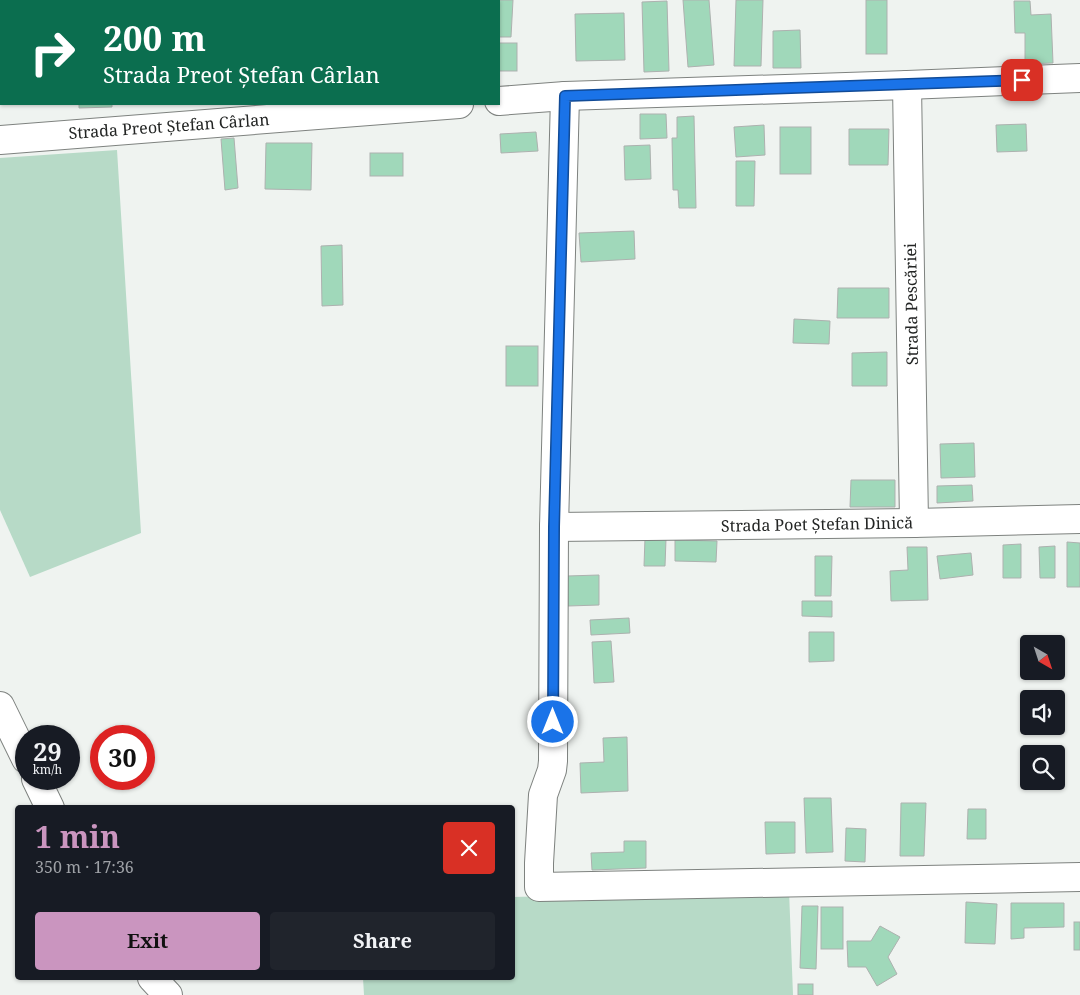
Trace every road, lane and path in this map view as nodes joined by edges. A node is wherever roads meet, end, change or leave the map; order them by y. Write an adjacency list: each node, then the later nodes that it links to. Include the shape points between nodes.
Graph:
1 (1080, 78): 2 (street)
2 (907, 85): 3 (street); 8 (street, Strada Pescăriei)
3 (565, 96): 4 (street); 9 (street)
4 (500, 101)
5 (446, 105): 6 (street, Strada Preot Ștefan Cârlan)
6 (0, 140)
7 (1080, 519): 8 (street, Strada Poet Ștefan Dinică)
8 (914, 523): 9 (street, Strada Poet Ștefan Dinică)
9 (554, 527): 14 (street, via 553,761 543,795 539,887)
10 (0, 706): 11 (street)
11 (15, 737)
12 (41, 790): 13 (street)
13 (49, 805)
14 (1080, 877)
15 (154, 980): 16 (street)
16 (168, 995)

